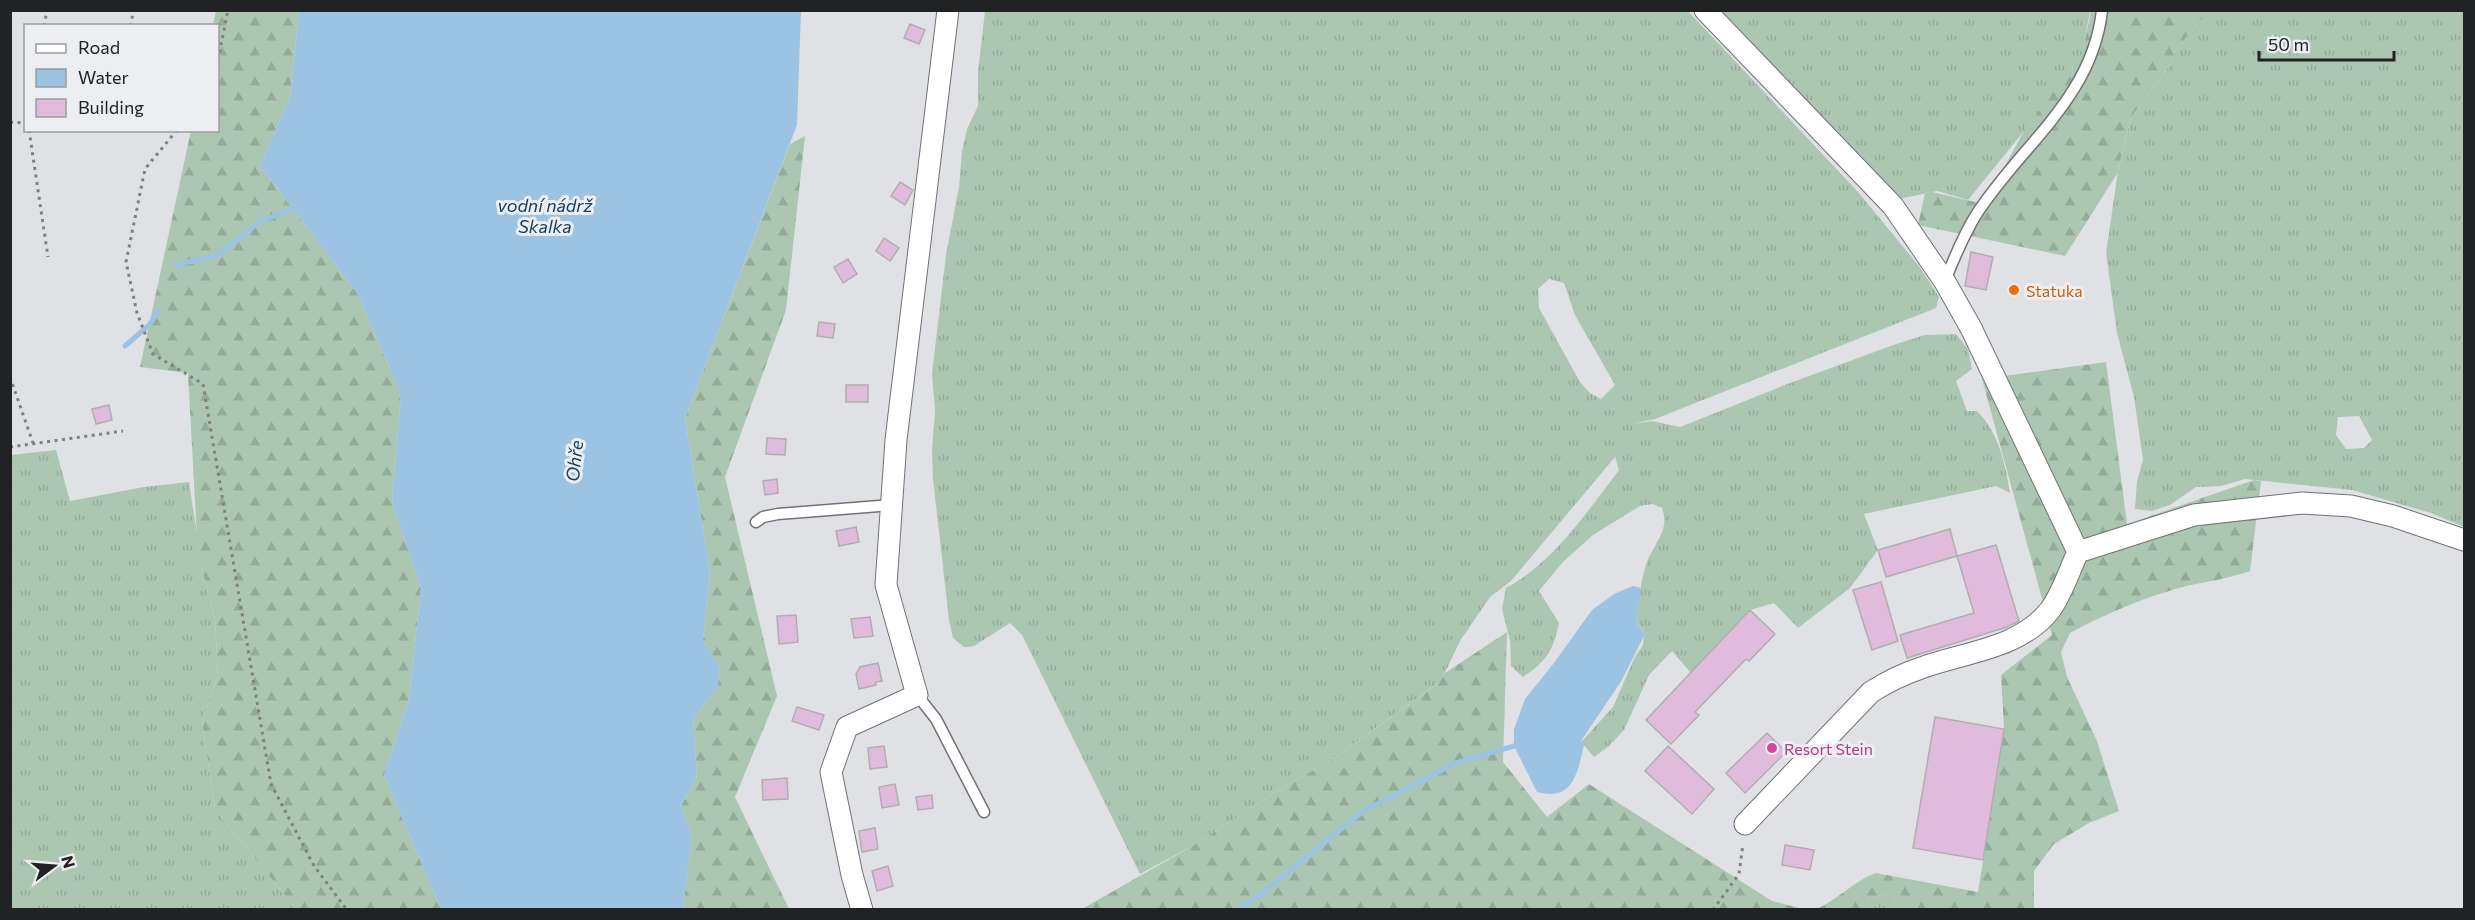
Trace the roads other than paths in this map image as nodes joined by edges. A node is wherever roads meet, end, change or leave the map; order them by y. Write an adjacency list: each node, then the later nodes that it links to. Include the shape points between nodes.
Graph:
1 (948, 10): 5 (street, via 896,440)
2 (1705, 10): 4 (street, via 1893,206)
3 (2102, 10): 4 (lane, via 2090,63 2066,102 1976,214)
4 (1945, 282): 8 (street)
5 (892, 505): 6 (lane, via 778,514); 9 (street, via 886,585)
6 (756, 522)
7 (2464, 540): 8 (street, via 2351,506 2302,503 2194,515)
8 (2078, 552): 11 (street, via 2050,609 2034,627 2010,641 1921,667 1871,692)
9 (917, 695): 10 (lane, via 936,719); 12 (street, via 847,727 831,772)
10 (984, 812)
11 (1745, 824)
12 (862, 909)

